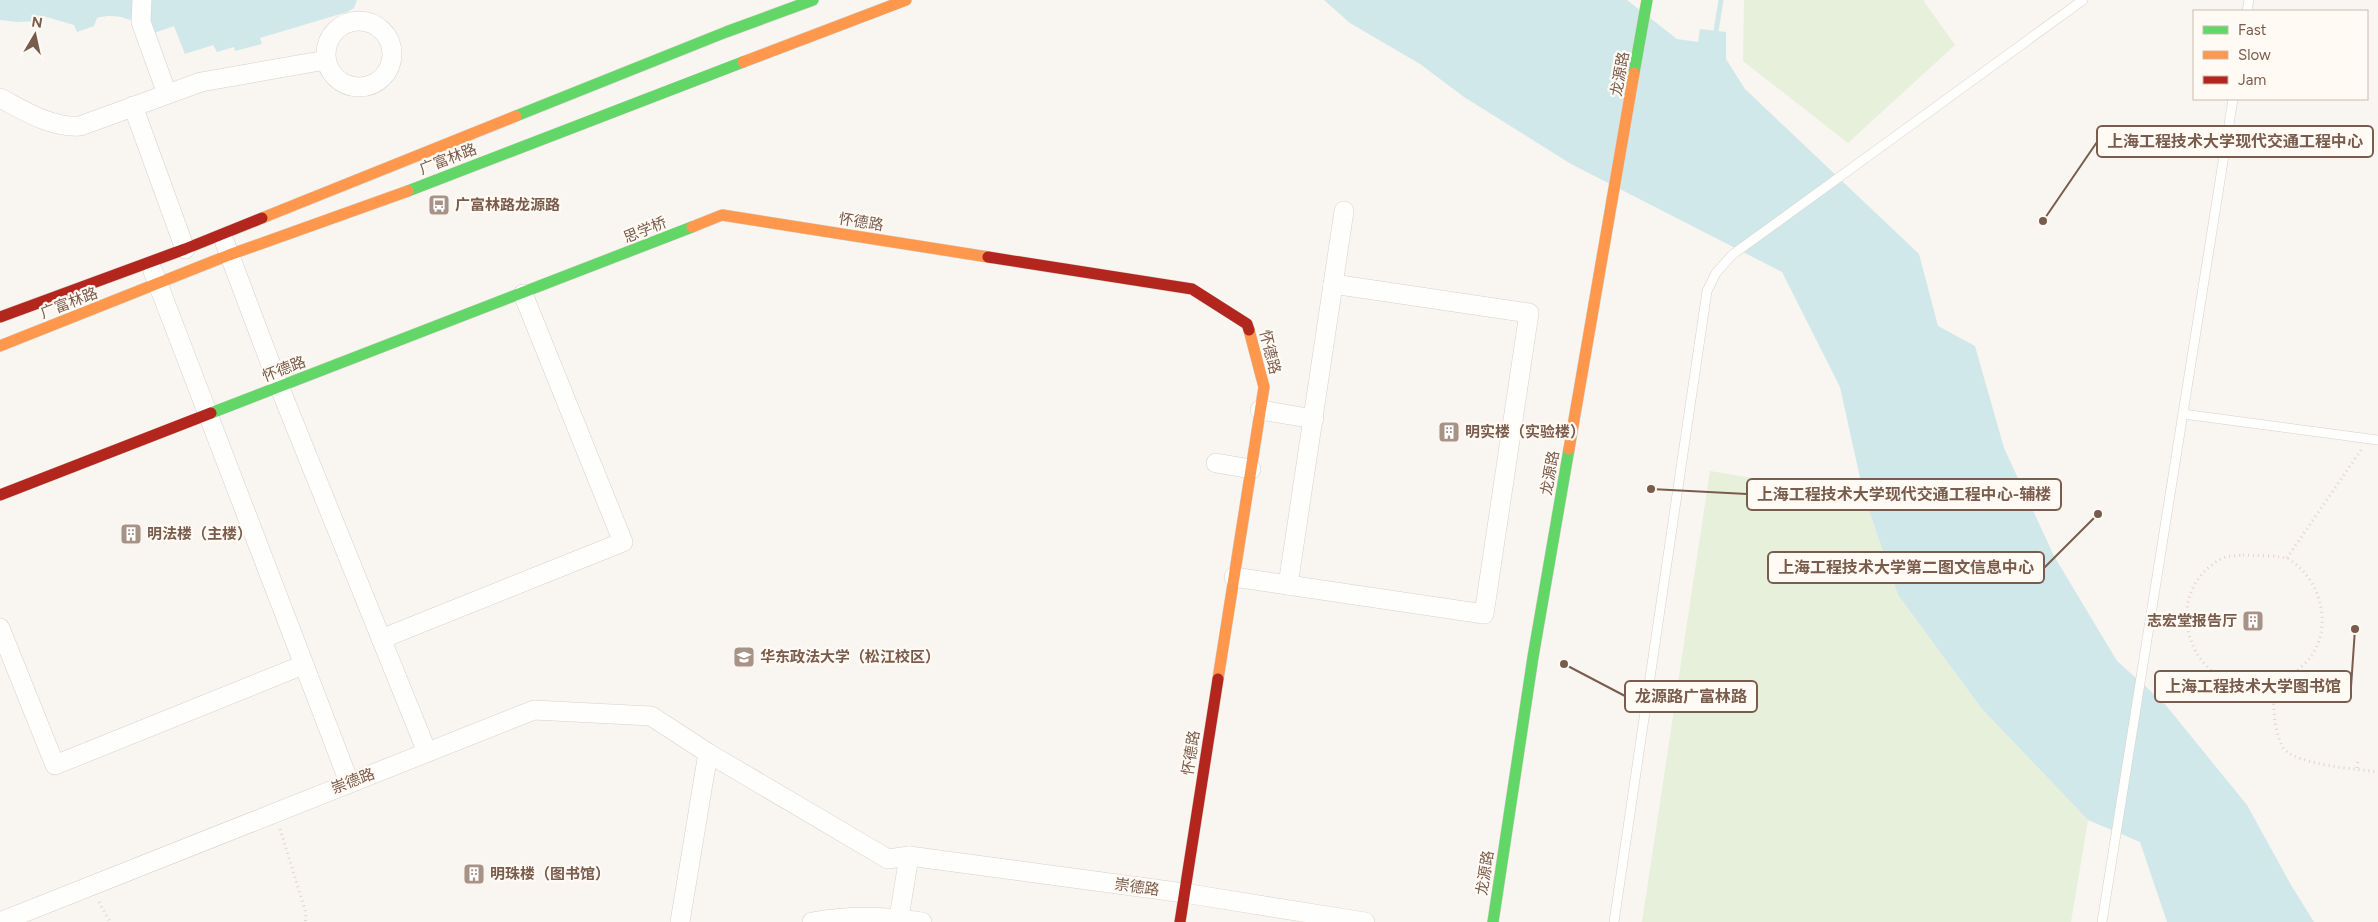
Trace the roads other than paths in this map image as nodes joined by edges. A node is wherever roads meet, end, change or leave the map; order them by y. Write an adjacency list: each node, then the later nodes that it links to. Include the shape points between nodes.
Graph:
1 (142, 0): 7 (street, via 140,18)
2 (813, 0): 13 (main road, 广富林路, via 716,35)
3 (906, 0): 15 (main road, 广富林路)
4 (1647, 0): 49 (main road, 龙源路, via 1535,647)
5 (2083, 0): 50 (lane, via 1732,255 1716,273 1707,291)
6 (326, 60): 7 (street, via 210,79)
7 (167, 94): 10 (street)
8 (0, 98): 10 (street, via 37,118 68,127 80,126)
9 (2233, 100): 26 (lane)
10 (132, 106): 14 (street)
11 (1344, 211): 18 (street)
12 (722, 215): 17 (main road, 思学桥); 24 (main road, 怀德路, via 1192,289 1247,324 1264,388)
13 (222, 235): 14 (main road, 广富林路); 15 (street)
14 (186, 249): 16 (main road, 广富林路)
15 (229, 256): 19 (main road, 广富林路); 23 (street)
16 (150, 263): 19 (street); 21 (main road, 广富林路)
17 (579, 272): 20 (main road, 怀德路)
18 (1333, 284): 27 (street); 33 (street, via 1529,313 1484,614)
19 (158, 285): 22 (main road, 广富林路); 25 (street)
20 (523, 294): 23 (main road, 怀德路); 35 (street, via 623,542)
21 (0, 317)
22 (0, 346)
23 (279, 386): 25 (main road, 怀德路); 35 (street)
24 (1260, 410): 27 (street); 30 (main road, 怀德路)
25 (208, 414): 31 (main road, 怀德路); 36 (street)
26 (2183, 414): 28 (lane); 51 (lane)
27 (1314, 419): 33 (street)
28 (2373, 440)
29 (1216, 464): 30 (street)
30 (1251, 469): 32 (main road, 怀德路)
31 (0, 495)
32 (1234, 577): 33 (street); 41 (main road, 怀德路)
33 (1288, 585)
34 (0, 628): 36 (street, via 55,765)
35 (381, 639): 37 (street)
36 (303, 664): 39 (street)
37 (427, 752): 38 (street, 崇德路, via 534,710 651,716); 39 (street, 崇德路)
38 (708, 753): 40 (street, 崇德路, via 888,859); 44 (street)
39 (349, 782): 43 (street, 崇德路)
40 (909, 856): 41 (street, 崇德路); 42 (street)
41 (1184, 893): 47 (main road, 怀德路); 48 (street, 崇德路)
42 (899, 918): 45 (street, via 840,917); 46 (street)
43 (0, 922)
44 (680, 922)
45 (812, 922)
46 (922, 922)
47 (1180, 922)
48 (1365, 922)
49 (1493, 922)
50 (1614, 922)
51 (2102, 922)

